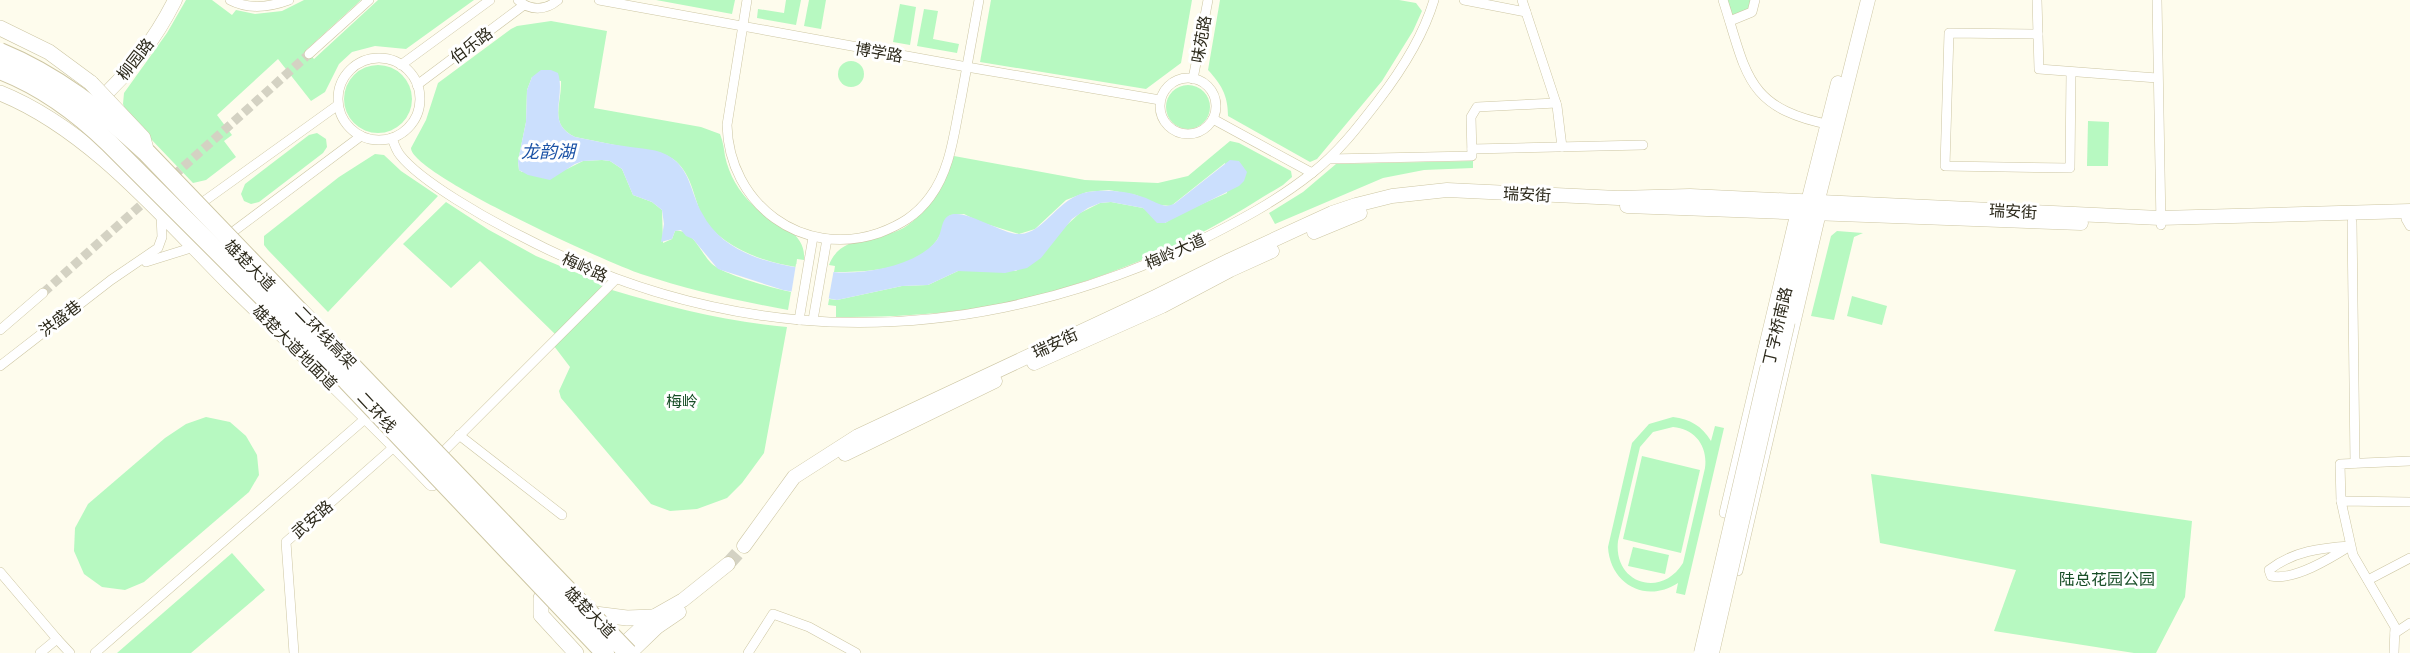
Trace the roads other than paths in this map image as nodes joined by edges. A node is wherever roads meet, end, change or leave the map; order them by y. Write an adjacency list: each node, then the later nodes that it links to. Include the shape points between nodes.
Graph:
1 (175, 0): 40 (main road, 柳园路, via 150,42 108,92)
2 (231, 0): 3 (street, via 259,7)
3 (289, 0)
4 (369, 0): 27 (street)
5 (490, 0): 29 (street, 伯乐路)
6 (558, 0): 20 (street, via 540,9)
7 (599, 0): 23 (street, 博学路)
8 (747, 0): 23 (street)
9 (979, 0): 30 (street)
10 (1208, 0): 34 (street, 味苑路)
11 (1434, 0): 49 (street, 梅岭大道, via 1395,77)
12 (1464, 0): 21 (street)
13 (1522, 0): 21 (street)
14 (1723, 0): 22 (street)
15 (1755, 0): 22 (street, via 1752,12)
16 (1859, 0): 42 (main road, 丁字桥南路)
17 (1868, 0): 42 (main road, 丁字桥南路)
18 (2037, 0): 25 (street)
19 (2157, 0): 33 (street)
20 (521, 3): 35 (street, 伯乐路)
21 (1526, 12): 38 (street)
22 (1730, 21): 42 (street, via 1744,66 1764,98 1785,112)
23 (742, 27): 30 (street, 博学路); 57 (street, via 727,125 735,168 743,186 763,208)
24 (0, 28): 48 (main road, bridge, via 41,48 91,83 143,138)
25 (2038, 34): 32 (street, via 2039,69); 32 (street, via 1949,33 1945,166 2070,168)
26 (0, 52): 48 (highway, 二环线高架, bridge, via 63,84)
27 (309, 54)
28 (0, 58): 40 (main road, 雄楚大道, via 24,67)
29 (401, 65): 35 (street); 39 (street, via 374,59 357,65 344,78)
30 (967, 67): 37 (street, 博学路); 59 (street, via 949,158 930,198 913,216 892,228 859,238)
31 (0, 70): 91 (highway, 二环线, bridge, via 49,94 85,120)
32 (2071, 72): 33 (street)
33 (2157, 78): 55 (street)
34 (1193, 79): 37 (street, via 1171,84); 41 (street, via 1206,85 1214,96)
35 (417, 85): 44 (street, via 418,112 408,128)
36 (0, 93): 53 (main road, 雄楚大道地面道, via 52,120 93,150)
37 (1160, 100): 41 (street, via 1162,117 1178,133 1196,133)
38 (1556, 103): 46 (street); 47 (street, via 1477,107 1471,117)
39 (338, 105): 43 (street, via 345,123); 51 (street)
40 (86, 111): 51 (main road, 雄楚大道)
41 (1213, 119): 50 (street)
42 (1832, 125): 52 (main road, 丁字桥南路)
43 (361, 136): 44 (street, via 376,140); 58 (street)
44 (392, 138): 62 (street, 梅岭路, via 398,153 408,163 487,218)
45 (1643, 145): 46 (street)
46 (1562, 147): 47 (street)
47 (1472, 149): 49 (street, via 1472,156)
48 (147, 153): 91 (highway, 二环线高架, bridge)
49 (1329, 159): 50 (street, 梅岭大道)
50 (1312, 173): 66 (street, 梅岭大道, via 1261,209 1184,248 1058,295 923,320)
51 (195, 208): 58 (main road, 雄楚大道)
52 (1810, 210): 55 (main road, 瑞安街); 64 (main road, 丁字桥南路); 78 (street); 78 (street, via 1724,513); 80 (main road, 瑞安街, via 1690,196 1580,197 1457,190 1422,192 1356,205 1230,260 858,436 794,477)
53 (161, 214): 60 (main road, 雄楚大道地面道); 61 (street, 洪盛巷, via 160,245)
54 (2409, 219): 55 (main road, 瑞安街); 56 (main road, 瑞安街)
55 (2160, 221): 56 (main road, 瑞安街)
56 (2352, 222): 74 (street)
57 (813, 237): 59 (street); 65 (street)
58 (224, 238): 72 (main road, 雄楚大道)
59 (826, 239): 66 (street)
60 (194, 247): 61 (street, 洪盛巷); 69 (main road, 雄楚大道地面道)
61 (122, 273): 68 (street, 洪盛巷)
62 (615, 280): 65 (street, 梅岭路, via 696,303); 70 (street)
63 (43, 293): 67 (street)
64 (1784, 318): 100 (main road, 丁字桥南路, bridge); 101 (main road, 丁字桥南路, bridge)
65 (799, 320): 66 (street, 梅岭路)
66 (813, 320)
67 (0, 330)
68 (0, 366)
69 (366, 418): 71 (main road, 雄楚大道地面道); 94 (street)
70 (459, 435): 72 (street); 77 (street)
71 (395, 446): 85 (main road, 雄楚大道地面道); 95 (street, 武安路, via 286,542)
72 (438, 457): 86 (main road, 雄楚大道)
73 (2410, 461): 74 (street)
74 (2355, 463): 75 (street, via 2340,464)
75 (2341, 501): 76 (street); 79 (street)
76 (2410, 502)
77 (562, 515)
78 (1751, 518): 82 (street)
79 (2350, 546): 79 (street, via 2300,554 2279,562 2269,570 2271,576 2288,575); 84 (street)
80 (746, 547)
81 (2410, 558): 84 (street)
82 (1738, 571)
83 (0, 572): 90 (street)
84 (2368, 580): 89 (street)
85 (541, 598): 96 (main road, via 541,615); 97 (main road, 雄楚大道地面道)
86 (595, 614): 87 (main road); 91 (main road, 雄楚大道)
87 (653, 616): 91 (main road); 91 (main road, via 683,600 730,565 695,600)
88 (2410, 623): 89 (street)
89 (2395, 633): 102 (street)
90 (57, 639): 92 (street); 93 (street)
91 (622, 650)
92 (40, 653)
93 (70, 653)
94 (95, 653)
95 (294, 653)
96 (576, 653)
97 (593, 653)
98 (748, 653): 99 (street, via 773,614 809,627)
99 (856, 653)
100 (1701, 653)
101 (1712, 653)
102 (2394, 653)

